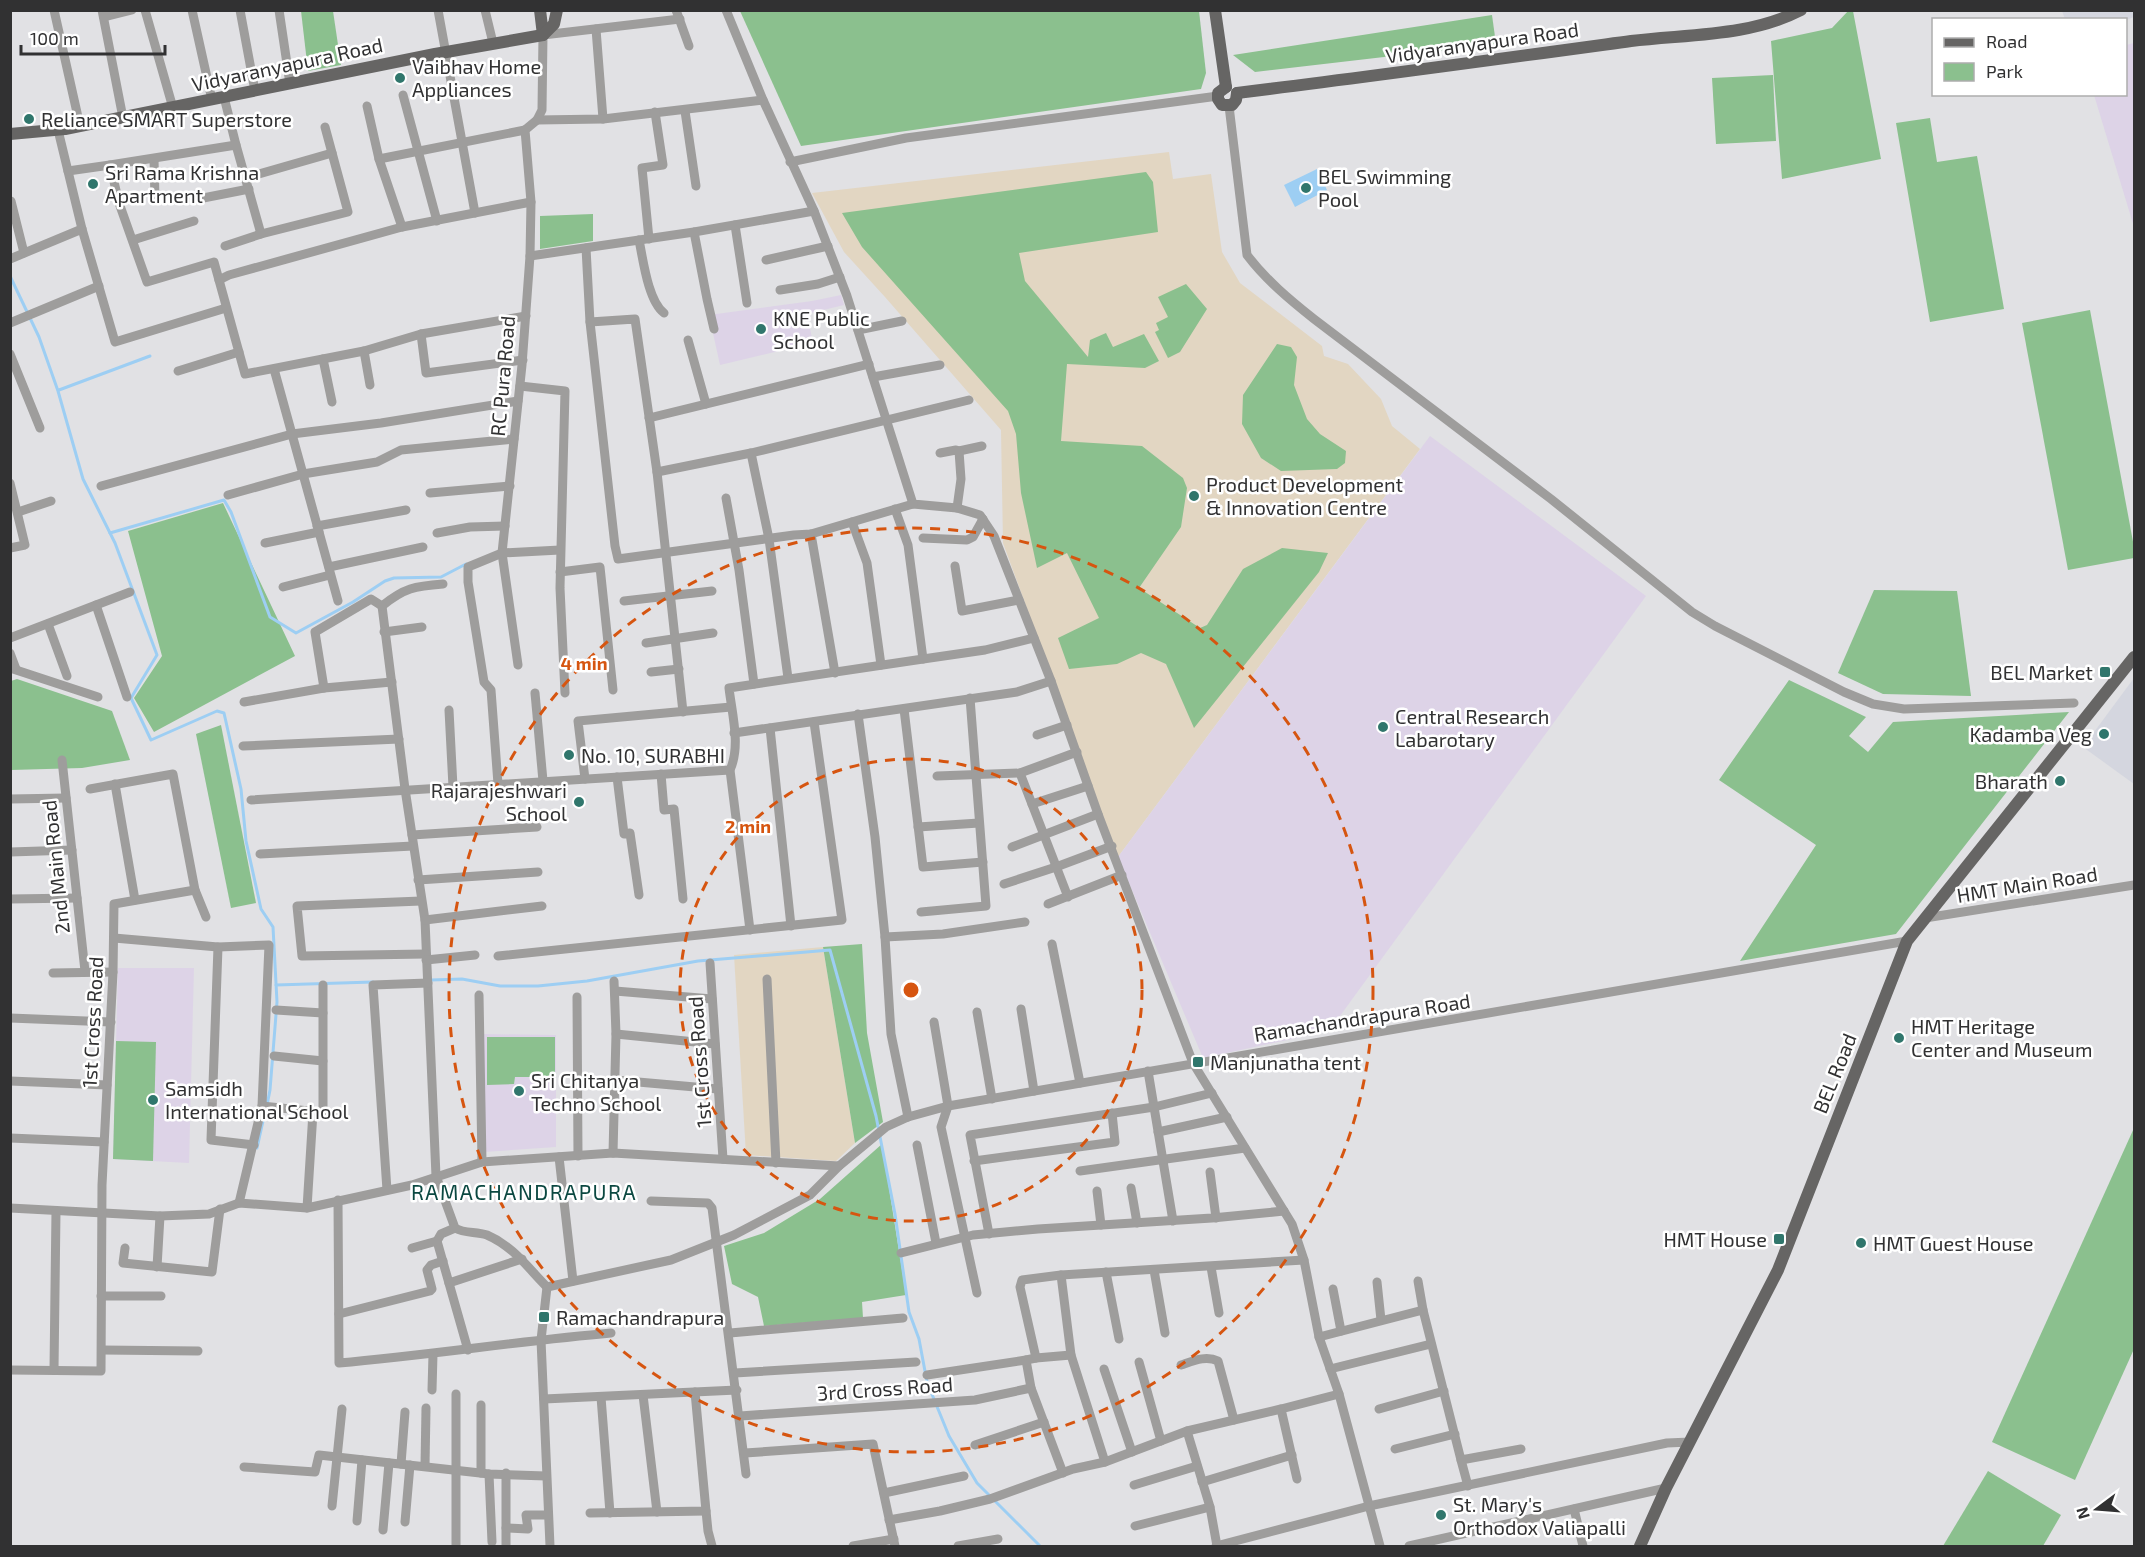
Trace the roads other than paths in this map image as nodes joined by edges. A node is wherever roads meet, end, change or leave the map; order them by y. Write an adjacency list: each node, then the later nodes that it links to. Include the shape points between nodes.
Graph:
1 (54, 10): 35 (street)
2 (132, 10): 14 (street)
3 (145, 10): 29 (street)
4 (192, 10): 25 (street)
5 (240, 10): 22 (street)
6 (279, 10): 21 (street)
7 (438, 10): 20 (street)
8 (485, 10): 18 (street)
9 (540, 10): 17 (main road)
10 (557, 10): 17 (main road, via 554,24)
11 (726, 10): 26 (street)
12 (1215, 10): 23 (main road)
13 (1801, 10): 23 (main road, Vidyaranyapura Road, via 1769,23 1735,30)
14 (103, 14): 32 (street)
15 (678, 15): 16 (street); 19 (street)
16 (596, 29): 17 (street); 33 (street)
17 (543, 35): 18 (main road, Vidyaranyapura Road); 34 (street, via 542,110)
18 (494, 43): 20 (main road, Vidyaranyapura Road)
19 (689, 46)
20 (446, 52): 21 (main road, Vidyaranyapura Road); 40 (street)
21 (290, 84): 22 (main road, Vidyaranyapura Road)
22 (255, 91): 25 (main road, Vidyaranyapura Road)
23 (1227, 92): 28 (main road, via 1235,103); 46 (street, via 906,138)
24 (403, 95): 42 (street)
25 (218, 99): 29 (main road, Vidyaranyapura Road); 41 (street)
26 (763, 100): 30 (street); 46 (street)
27 (367, 106): 45 (street)
28 (1229, 106): 186 (street, via 1247,255 1255,265 1314,319 1551,498 1684,607 1873,704 1904,709)
29 (173, 108): 32 (main road, Vidyaranyapura Road)
30 (685, 111): 31 (street); 50 (street)
31 (655, 112): 33 (street); 65 (street, via 663,165 642,168)
32 (123, 118): 35 (main road, Vidyaranyapura Road)
33 (603, 119): 34 (street)
34 (537, 120): 38 (street)
35 (80, 126): 37 (main road, Vidyaranyapura Road)
36 (325, 127): 43 (street)
37 (58, 130): 39 (main road, Vidyaranyapura Road); 48 (street)
38 (525, 130): 40 (street); 55 (street, RC Pura Road)
39 (10, 134)
40 (463, 141): 42 (street); 57 (street)
41 (236, 146): 44 (street); 49 (street)
42 (418, 150): 45 (street); 59 (street)
43 (332, 153): 49 (street); 64 (street, via 348,212)
44 (154, 159): 47 (street); 52 (street)
45 (379, 159): 61 (street)
46 (790, 162): 56 (street)
47 (110, 165): 48 (street); 66 (street)
48 (69, 171): 62 (street)
49 (245, 178): 51 (street)
50 (696, 186)
51 (249, 189): 53 (street); 64 (street)
52 (155, 200)
53 (193, 200)
54 (11, 201): 70 (street)
55 (531, 201): 57 (street); 71 (street, RC Pura Road)
56 (814, 211): 60 (street); 68 (street)
57 (475, 213): 59 (street)
58 (194, 221): 66 (street)
59 (437, 221): 61 (street)
60 (735, 225): 63 (street); 78 (street)
61 (402, 227): 75 (street)
62 (82, 229): 70 (street); 76 (street)
63 (694, 232): 65 (street); 85 (street)
64 (261, 234): 67 (street)
65 (644, 239): 69 (street); 80 (street, via 650,287)
66 (133, 240): 75 (street, via 147,282 214,262)
67 (225, 246)
68 (828, 246): 73 (street); 74 (street)
69 (586, 248): 71 (street); 83 (street)
70 (24, 253): 72 (street)
71 (530, 256): 81 (street, RC Pura Road)
72 (10, 259)
73 (766, 260)
74 (840, 277): 77 (street); 86 (street)
75 (219, 280): 79 (street)
76 (99, 286): 79 (street, via 115,342); 84 (street)
77 (780, 290)
78 (747, 303)
79 (226, 308): 90 (street)
80 (664, 313)
81 (526, 316): 87 (street); 93 (street, RC Pura Road)
82 (903, 321): 86 (street)
83 (590, 322): 105 (street, via 635,319); 142 (street, via 618,559)
84 (10, 323)
85 (714, 328)
86 (858, 330): 94 (street)
87 (421, 334): 89 (street); 93 (street, via 426,373)
88 (688, 340): 104 (street)
89 (364, 351): 92 (street); 99 (street)
90 (239, 352): 96 (street, via 245,374); 97 (street)
91 (10, 354): 107 (street)
92 (323, 359): 96 (street); 103 (street)
93 (523, 360): 100 (street, RC Pura Road)
94 (868, 364): 98 (street); 104 (street)
95 (940, 365): 98 (street)
96 (274, 369): 108 (street)
97 (178, 371)
98 (873, 377): 106 (street)
99 (370, 385)
100 (520, 386): 102 (street, RC Pura Road); 140 (street, via 565,391)
101 (969, 400): 106 (street)
102 (518, 401): 108 (street); 109 (street, RC Pura Road)
103 (332, 402)
104 (706, 404): 105 (street)
105 (649, 418): 114 (street)
106 (886, 420): 112 (street); 123 (street)
107 (40, 428)
108 (292, 434): 115 (street); 117 (street)
109 (514, 439): 115 (street, via 401,450 377,462); 118 (street, RC Pura Road)
110 (982, 446): 111 (street)
111 (958, 451): 113 (street); 124 (street, via 961,479)
112 (751, 453): 114 (street); 135 (street)
113 (940, 453)
114 (657, 472): 142 (street)
115 (303, 474): 120 (street); 131 (street)
116 (10, 483): 127 (street)
117 (101, 486)
118 (510, 486): 119 (street); 130 (street, RC Pura Road)
119 (430, 493)
120 (228, 495)
121 (726, 498): 137 (street)
122 (51, 501): 127 (street)
123 (913, 504): 124 (street); 125 (street)
124 (957, 508): 128 (street)
125 (895, 509): 129 (street); 166 (street, via 908,545)
126 (406, 510): 131 (street)
127 (18, 512): 139 (street, via 25,545)
128 (983, 519): 134 (street, via 967,540); 151 (street, via 994,536)
129 (852, 522): 133 (street); 168 (street, via 867,563)
130 (505, 526): 132 (street); 141 (street, RC Pura Road)
131 (318, 529): 136 (street); 144 (street)
132 (437, 533)
133 (811, 534): 135 (street); 172 (street)
134 (923, 538)
135 (769, 539): 137 (street); 174 (street)
136 (266, 543)
137 (735, 544): 142 (street); 177 (street)
138 (423, 547): 144 (street)
139 (10, 548)
140 (560, 550): 141 (street); 145 (street)
141 (502, 553): 167 (street, RC Pura Road); 210 (street, via 468,567 484,682 491,690)
142 (666, 553): 150 (street)
143 (955, 566): 151 (street, via 962,611)
144 (329, 571): 147 (street); 152 (street)
145 (560, 573): 179 (street, via 600,567); 181 (street)
146 (443, 584): 155 (street, via 415,586)
147 (283, 587)
148 (712, 591): 150 (street)
149 (130, 592): 154 (street)
150 (672, 596): 153 (street); 161 (street)
151 (1019, 600): 162 (street)
152 (338, 601)
153 (624, 601)
154 (96, 605): 156 (street); 183 (street)
155 (382, 606): 158 (street); 178 (street, via 371,599 315,632)
156 (48, 624): 160 (street); 173 (street)
157 (422, 627): 158 (street)
158 (384, 632): 176 (street)
159 (713, 633): 161 (street)
160 (10, 638)
161 (676, 638): 163 (street); 170 (street)
162 (1034, 638): 166 (street); 175 (street)
163 (646, 643)
164 (10, 653): 169 (street)
165 (2134, 657): 250 (main road, BEL Road)
166 (923, 659): 168 (street)
167 (518, 665)
168 (881, 665): 172 (street)
169 (13, 669): 182 (street)
170 (679, 669): 171 (street); 190 (street)
171 (651, 672)
172 (835, 673): 174 (street)
173 (67, 676)
174 (788, 678): 177 (street)
175 (1051, 681): 184 (street, via 1017,692); 193 (street)
176 (392, 682): 178 (street); 197 (street)
177 (753, 684): 187 (street, via 729,688)
178 (324, 688): 185 (street)
179 (613, 690)
180 (535, 693): 208 (street)
181 (565, 693)
182 (98, 697)
183 (127, 697)
184 (970, 698): 188 (street); 204 (street)
185 (244, 702)
186 (2074, 703)
187 (731, 707): 190 (street); 195 (street)
188 (904, 709): 191 (street); 222 (street)
189 (449, 710): 212 (street)
190 (683, 712): 207 (street, via 578,721)
191 (858, 714): 192 (street); 255 (street)
192 (814, 722): 194 (street); 253 (street, via 842,920)
193 (1066, 725): 196 (street); 199 (street)
194 (770, 728): 195 (street); 253 (street)
195 (734, 733): 201 (street, via 735,760)
196 (1037, 735)
197 (399, 739): 198 (street); 214 (street)
198 (243, 746)
199 (1077, 752): 202 (street); 211 (street)
200 (62, 760): 215 (street, 2nd Main Road)
201 (730, 770): 203 (street); 254 (street)
202 (1020, 773): 204 (street); 218 (street)
203 (662, 774): 206 (street); 243 (street, via 664,810 674,809)
204 (975, 774): 205 (street); 220 (street)
205 (937, 776)
206 (617, 777): 207 (street); 239 (street, via 624,834 630,833)
207 (585, 779): 208 (street)
208 (543, 781): 210 (street)
209 (115, 784): 213 (street); 238 (street, via 173,774); 244 (street)
210 (498, 784): 212 (street)
211 (1088, 786): 218 (street); 219 (street)
212 (453, 787): 214 (street)
213 (90, 789)
214 (405, 789): 217 (street); 223 (street)
215 (66, 798): 216 (street); 228 (street, 2nd Main Road)
216 (10, 799)
217 (250, 800)
218 (1032, 804): 224 (street)
219 (1098, 814): 224 (street); 226 (street)
220 (979, 823): 222 (street); 231 (street)
221 (537, 826): 223 (street)
222 (918, 827): 231 (street, via 923,867)
223 (412, 835): 225 (street)
224 (1043, 837): 227 (street); 232 (street)
225 (413, 846): 230 (street); 235 (street)
226 (1112, 846): 232 (street); 234 (street)
227 (1012, 847)
228 (72, 850): 229 (street); 241 (street, 2nd Main Road)
229 (10, 852)
230 (260, 854)
231 (983, 862): 248 (street, via 986,906)
232 (1056, 867): 236 (street); 240 (street)
233 (538, 872): 235 (street)
234 (1122, 875): 240 (street); 284 (street)
235 (418, 880): 245 (street)
236 (1004, 884)
237 (2134, 885): 250 (street, HMT Main Road)
238 (195, 890): 244 (street); 249 (street)
239 (639, 895)
240 (1068, 897): 246 (street)
241 (77, 898): 242 (street); 264 (street, 2nd Main Road)
242 (10, 899)
243 (683, 899)
244 (135, 900): 256 (street, 1st Cross Road, via 114,904)
245 (421, 901): 251 (street); 262 (street, via 297,906 302,956)
246 (1048, 904)
247 (542, 906): 251 (street)
248 (921, 912)
249 (206, 917)
250 (1924, 918): 257 (main road, BEL Road)
251 (425, 920): 262 (street)
252 (1025, 922): 255 (street, via 943,934)
253 (791, 926): 254 (street)
254 (750, 930): 261 (street)
255 (885, 937): 300 (street, via 891,1034)
256 (114, 938): 259 (street); 265 (street, 1st Cross Road)
257 (1907, 941): 284 (street, Ramachandrapura Road); 413 (main road, BEL Road, via 1778,1270)
258 (1052, 944): 288 (street)
259 (218, 947): 294 (street, via 269,945); 305 (street, via 211,1140)
260 (475, 955): 262 (street)
261 (498, 956)
262 (426, 957): 268 (street)
263 (710, 963): 272 (street, 1st Cross Road)
264 (85, 971): 265 (street); 266 (street)
265 (113, 972): 278 (street, 1st Cross Road)
266 (53, 973)
267 (767, 979): 315 (street)
268 (428, 983): 319 (street); 321 (street, via 373,985)
269 (323, 985): 276 (street)
270 (479, 995): 314 (street)
271 (578, 997): 309 (street)
272 (712, 999): 280 (street, via 614,986); 281 (street, 1st Cross Road)
273 (1021, 1009): 291 (street)
274 (276, 1010): 276 (street)
275 (977, 1012): 293 (street)
276 (323, 1013): 283 (street)
277 (10, 1018): 278 (street)
278 (111, 1022): 289 (street, 1st Cross Road)
279 (934, 1022): 295 (street)
280 (616, 1034): 281 (street); 286 (street)
281 (715, 1044): 290 (street, 1st Cross Road)
282 (274, 1056): 283 (street)
283 (323, 1062): 297 (street)
284 (1193, 1063): 285 (street, Ramachandrapura Road); 292 (street)
285 (1148, 1071): 288 (street, Ramachandrapura Road); 296 (street)
286 (615, 1080): 290 (street); 308 (street)
287 (10, 1081): 289 (street)
288 (1080, 1083): 291 (street, Ramachandrapura Road)
289 (107, 1085): 304 (street, 1st Cross Road)
290 (718, 1089): 311 (street, 1st Cross Road)
291 (1034, 1091): 293 (street, Ramachandrapura Road)
292 (1212, 1093): 296 (street); 301 (street)
293 (992, 1099): 295 (street, Ramachandrapura Road)
294 (262, 1106): 297 (street); 305 (street)
295 (948, 1106): 300 (street, Ramachandrapura Road); 339 (street, via 941,1127)
296 (1154, 1107): 298 (street); 302 (street)
297 (318, 1112): 299 (street); 327 (street)
298 (1112, 1113): 313 (street, via 969,1135); 313 (street, via 1115,1142)
299 (337, 1114)
300 (908, 1117): 316 (street, Ramachandrapura Road, via 886,1127)
301 (1227, 1117): 302 (street); 307 (street)
302 (1158, 1132): 312 (street)
303 (10, 1138): 304 (street)
304 (104, 1142): 331 (street, 1st Cross Road)
305 (254, 1145): 325 (street)
306 (917, 1145): 342 (street)
307 (1245, 1148): 312 (street); 330 (street)
308 (613, 1153): 309 (street); 311 (street)
309 (578, 1156): 310 (street)
310 (559, 1157): 314 (street); 354 (street)
311 (723, 1159): 315 (street)
312 (1163, 1159): 317 (street); 334 (street)
313 (974, 1161): 338 (street)
314 (482, 1162): 319 (street)
315 (776, 1163): 316 (street)
316 (839, 1166): 341 (street, Ramachandrapura Road, via 810,1195)
317 (1080, 1171)
318 (1210, 1172): 333 (street)
319 (436, 1176): 321 (street); 337 (street)
320 (1131, 1188): 335 (street)
321 (387, 1190): 323 (street)
322 (1098, 1191): 336 (street)
323 (338, 1200): 327 (street); 365 (street)
324 (651, 1201): 341 (street, via 711,1205)
325 (239, 1203): 327 (street); 328 (street)
326 (10, 1208): 329 (street)
327 (308, 1208)
328 (220, 1209): 332 (street, via 209,1214); 349 (street, via 212,1272)
329 (56, 1211): 331 (street); 388 (street)
330 (1284, 1211): 333 (street); 347 (street)
331 (102, 1213): 332 (street); 361 (street, 1st Cross Road)
332 (160, 1216): 349 (street)
333 (1216, 1218): 334 (street)
334 (1173, 1221): 335 (street)
335 (1137, 1223): 336 (street)
336 (1101, 1225): 338 (street)
337 (455, 1228): 340 (street, via 441,1234); 346 (street, via 486,1235)
338 (988, 1234): 339 (street)
339 (964, 1237): 342 (street); 360 (street)
340 (437, 1241): 344 (street); 348 (street)
341 (717, 1242): 354 (street, Ramachandrapura Road, via 671,1260); 370 (street)
342 (936, 1243): 345 (street)
343 (125, 1248): 349 (street, via 123,1263)
344 (412, 1248)
345 (901, 1253)
346 (522, 1259): 357 (street); 358 (street)
347 (1304, 1260): 350 (street); 372 (street)
348 (443, 1261): 357 (street); 365 (street, via 427,1270 430,1291)
349 (157, 1267)
350 (1212, 1267): 351 (street); 364 (street)
351 (1154, 1270): 352 (street); 371 (street)
352 (1106, 1272): 353 (street); 373 (street)
353 (1061, 1275): 380 (street); 381 (street, via 1025,1278 1020,1283)
354 (573, 1281): 358 (street, Ramachandrapura Road)
355 (1418, 1281): 363 (street)
356 (1377, 1282): 367 (street)
357 (449, 1283): 377 (street)
358 (547, 1287): 374 (street)
359 (1333, 1289): 368 (street)
360 (977, 1293)
361 (101, 1296): 362 (street); 376 (street, 1st Cross Road)
362 (161, 1296)
363 (1423, 1310): 367 (street); 375 (street)
364 (1219, 1313)
365 (339, 1314): 379 (street, via 339,1363)
366 (903, 1318): 370 (street)
367 (1381, 1320): 368 (street)
368 (1341, 1331): 372 (street)
369 (611, 1333): 374 (street)
370 (730, 1333): 389 (street)
371 (1165, 1333)
372 (1319, 1337): 386 (street)
373 (1119, 1339)
374 (541, 1340): 377 (street); 400 (street)
375 (1431, 1344): 386 (street); 394 (street)
376 (102, 1350): 378 (street); 388 (street, 1st Cross Road, via 102,1371)
377 (468, 1350): 379 (street)
378 (198, 1351)
379 (433, 1354): 392 (street)
380 (1071, 1355): 381 (street); 423 (street)
381 (1031, 1359): 390 (street); 391 (street)
382 (916, 1362): 389 (street)
383 (1139, 1362): 412 (street)
384 (1181, 1365): 408 (street, via 1205,1358 1218,1361)
385 (1104, 1369): 417 (street)
386 (1330, 1369): 397 (street)
387 (10, 1370): 388 (street)
388 (54, 1370)
389 (735, 1373): 393 (street)
390 (927, 1375)
391 (1031, 1388): 407 (street, 3rd Cross Road, via 975,1400); 409 (street)
392 (432, 1390)
393 (737, 1390): 395 (street); 407 (street)
394 (1444, 1391): 405 (street); 411 (street)
395 (695, 1392): 398 (street); 446 (street)
396 (456, 1394): 429 (street)
397 (1339, 1394): 404 (street); 443 (street)
398 (643, 1395): 399 (street); 447 (street)
399 (601, 1397): 400 (street); 449 (street)
400 (544, 1399): 434 (street)
401 (481, 1405): 432 (street)
402 (426, 1408): 426 (street)
403 (342, 1409): 420 (street)
404 (1281, 1409): 408 (street); 419 (street)
405 (1379, 1409)
406 (405, 1412): 425 (street)
407 (740, 1416): 418 (street)
408 (1234, 1420): 410 (street)
409 (1044, 1422): 414 (street); 431 (street)
410 (1187, 1431): 412 (street); 427 (street)
411 (1455, 1434): 415 (street); 422 (street)
412 (1161, 1441): 417 (street)
413 (1690, 1442): 439 (street, via 1667,1443); 440 (main road, BEL Road)
414 (975, 1445)
415 (1395, 1449)
416 (1521, 1449): 422 (street)
417 (1132, 1452): 423 (street)
418 (745, 1453): 433 (street); 441 (street, via 873,1444)
419 (1292, 1455): 436 (street); 437 (street)
420 (336, 1457): 421 (street); 428 (street, via 319,1455 315,1472); 442 (street)
421 (362, 1460): 424 (street); 452 (street)
422 (1461, 1460): 439 (street)
423 (1105, 1462): 431 (street)
424 (389, 1463): 425 (street); 456 (street)
425 (406, 1464): 426 (street); 453 (street)
426 (424, 1466): 429 (street)
427 (1197, 1466): 437 (street); 438 (street)
428 (244, 1467)
429 (455, 1470): 432 (street); 461 (street)
430 (506, 1473): 432 (street); 434 (street); 455 (street)
431 (1063, 1473): 451 (street, via 990,1499)
432 (485, 1474): 459 (street)
433 (746, 1474)
434 (546, 1476): 450 (street)
435 (964, 1476): 441 (street)
436 (1298, 1479)
437 (1202, 1482): 444 (street)
438 (1134, 1485)
439 (1468, 1486): 443 (street)
440 (1666, 1488): 445 (street); 472 (main road, BEL Road)
441 (884, 1493): 451 (street)
442 (332, 1506)
443 (1370, 1506): 467 (street); 468 (street)
444 (1210, 1507): 454 (street); 467 (street)
445 (1575, 1509): 457 (street); 471 (street)
446 (706, 1511): 447 (street); 464 (street)
447 (657, 1512): 449 (street)
448 (591, 1513): 449 (street)
449 (610, 1513)
450 (548, 1515): 455 (street, via 526,1515 528,1529); 463 (street)
451 (890, 1520): 460 (street)
452 (357, 1521)
453 (405, 1522)
454 (1135, 1526)
455 (506, 1528): 462 (street)
456 (383, 1530)
457 (1452, 1537): 469 (street); 470 (street)
458 (998, 1539): 466 (street)
459 (492, 1542)
460 (894, 1543): 465 (street)
461 (456, 1546)
462 (506, 1546)
463 (550, 1546)
464 (712, 1546)
465 (853, 1546)
466 (958, 1546)
467 (1216, 1546)
468 (1380, 1546)
469 (1409, 1546)
470 (1460, 1546)
471 (1583, 1546)
472 (1640, 1546)

